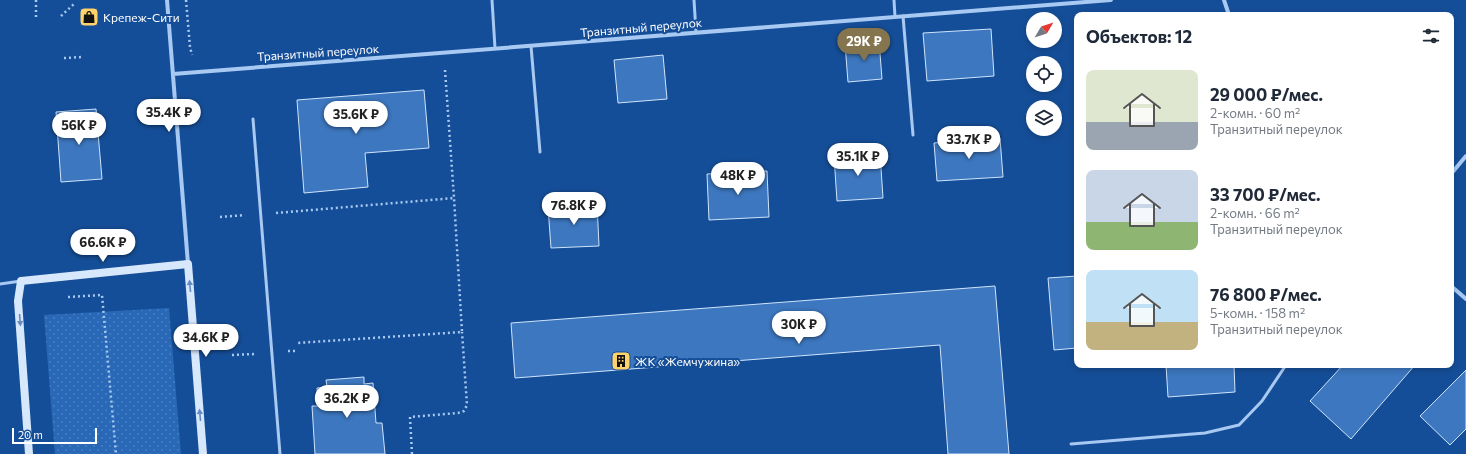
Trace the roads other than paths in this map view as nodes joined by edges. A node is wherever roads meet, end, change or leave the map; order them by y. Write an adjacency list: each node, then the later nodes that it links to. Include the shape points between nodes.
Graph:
1 (167, 0): 13 (street)
2 (492, 0): 12 (lane)
3 (694, 0): 10 (lane)
4 (894, 0): 9 (lane)
5 (1111, 0): 8 (street, Транзитный переулок)
6 (1224, 0): 7 (street)
7 (1228, 12)
8 (903, 16): 9 (street, Транзитный переулок); 15 (lane)
9 (896, 17): 10 (street, Транзитный переулок)
10 (696, 32): 11 (street, Транзитный переулок)
11 (531, 46): 12 (street, Транзитный переулок); 16 (lane)
12 (495, 48): 13 (street, Транзитный переулок)
13 (173, 74): 19 (street)
14 (253, 119): 28 (lane)
15 (913, 135)
16 (540, 152)
17 (1466, 156): 18 (street)
18 (1454, 170)
19 (188, 264): 20 (street); 27 (street, one-way to 19)
20 (21, 281): 21 (lane); 26 (street, one-way to 26, via 18,301)
21 (0, 284)
22 (1454, 289): 23 (street)
23 (1466, 299)
24 (1284, 368): 25 (lane, via 1262,401 1238,425 1205,433)
25 (1071, 444)
26 (28, 454)
27 (203, 454)
28 (280, 454)

